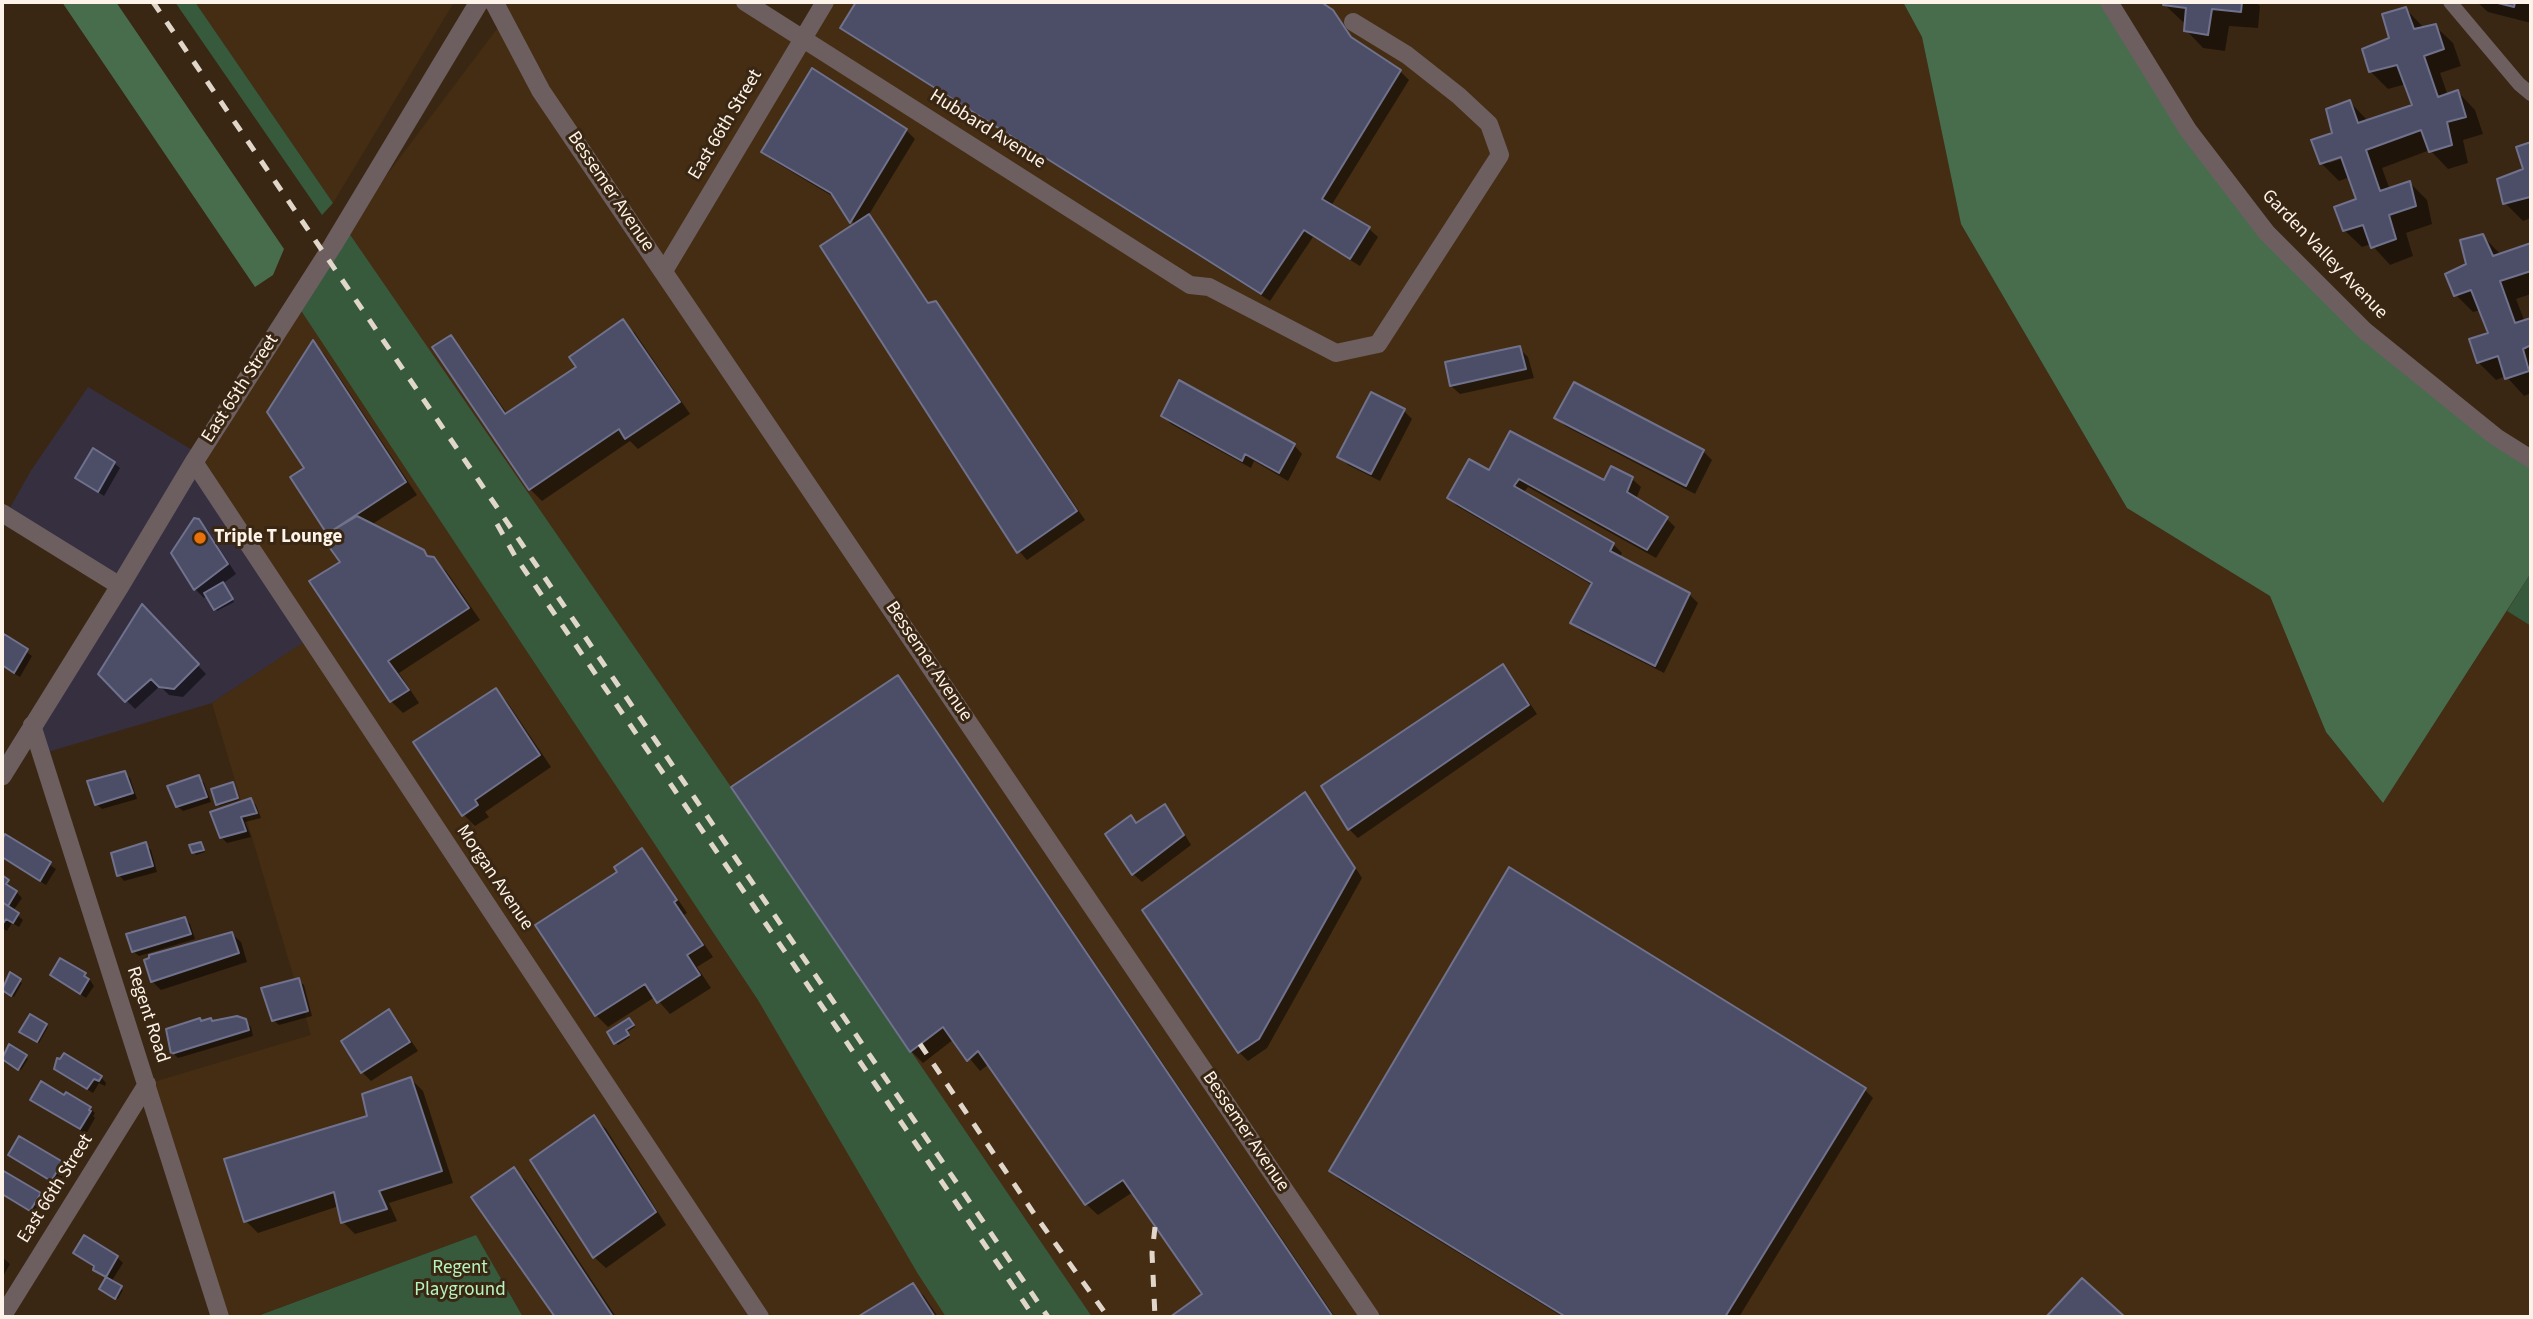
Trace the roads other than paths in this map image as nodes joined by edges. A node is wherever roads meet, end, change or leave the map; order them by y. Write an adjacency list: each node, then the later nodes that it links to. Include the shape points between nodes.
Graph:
1 (479, 2): 12 (street, East 65th Street, via 333,246)
2 (494, 2): 10 (street, Bessemer Avenue, via 541,91)
3 (745, 2): 8 (street, Hubbard Avenue)
4 (825, 2): 8 (street, East 66th Street)
5 (2109, 2): 11 (street, Garden Valley Avenue, via 2188,130 2266,232 2365,331 2497,438)
6 (2450, 2): 9 (street)
7 (1353, 22): 8 (street, Hubbard Avenue, via 1407,55 1489,124 1500,155 1378,344 1336,353 1209,287 1190,285)
8 (803, 38): 10 (street, East 66th Street)
9 (2531, 94)
10 (664, 271): 21 (street, Bessemer Avenue)
11 (2531, 459)
12 (194, 462): 14 (street, East 65th Street); 20 (street, Morgan Avenue)
13 (2, 513): 14 (street)
14 (120, 586): 15 (street, East 65th Street)
15 (32, 726): 16 (street, East 65th Street); 17 (street, Regent Road)
16 (2, 776)
17 (147, 1084): 18 (street, East 66th Street); 19 (street, Regent Road)
18 (2, 1317)
19 (220, 1317)
20 (760, 1317)
21 (1370, 1317)

